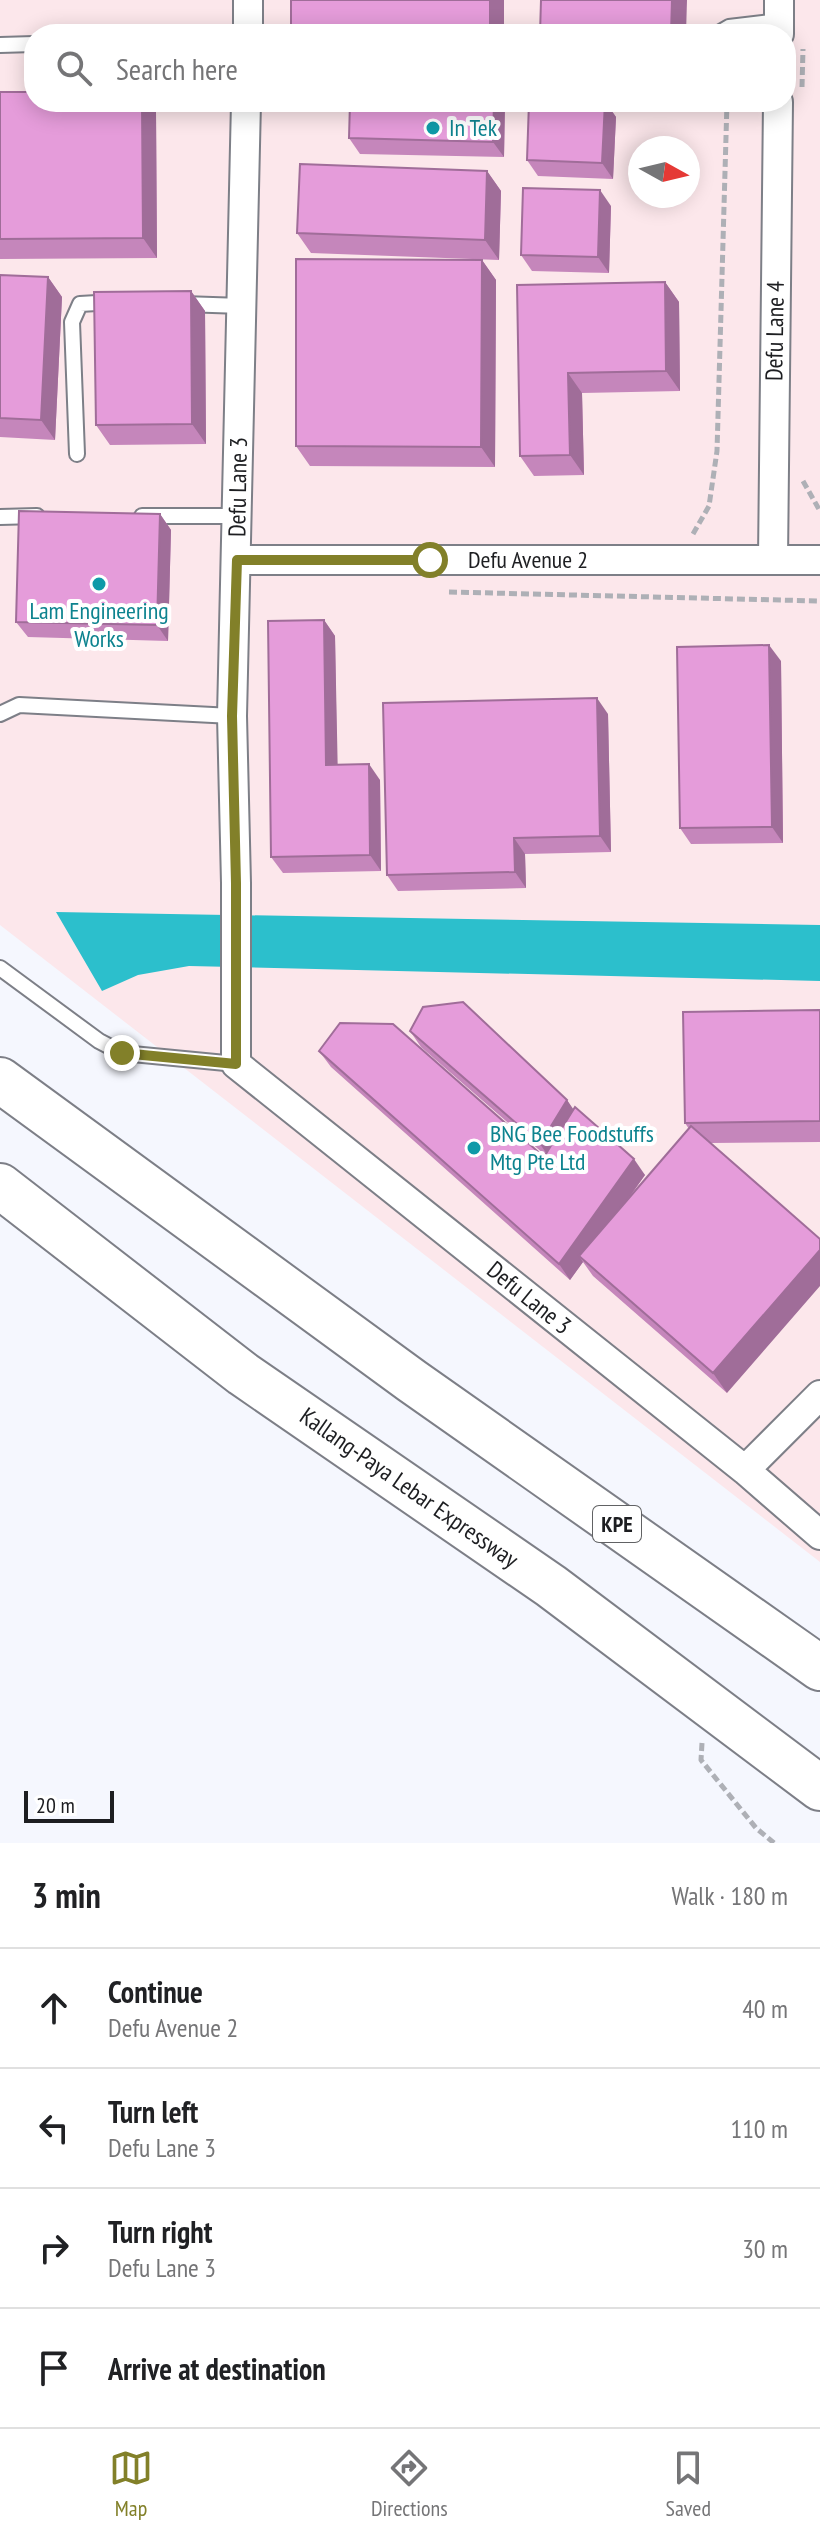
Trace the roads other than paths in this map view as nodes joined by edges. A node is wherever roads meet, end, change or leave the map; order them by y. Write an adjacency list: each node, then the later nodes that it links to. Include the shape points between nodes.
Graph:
1 (248, 0): 3 (street)
2 (779, 18): 4 (lane)
3 (248, 24)
4 (746, 24)
5 (24, 44): 6 (lane)
6 (0, 45)
7 (246, 112): 11 (street, Defu Lane 3)
8 (778, 112): 17 (street, Defu Lane 4)
9 (132, 303): 12 (lane, via 80,304 72,322)
10 (164, 304): 11 (lane)
11 (242, 306): 15 (street, Defu Lane 3)
12 (77, 454)
13 (52, 516): 16 (lane)
14 (130, 516): 15 (lane)
15 (238, 516): 18 (street, Defu Lane 3)
16 (0, 517)
17 (773, 559): 18 (street, Defu Avenue 2); 19 (street, Defu Avenue 2)
18 (237, 560): 21 (street, Defu Lane 3)
19 (820, 560)
20 (0, 714): 21 (lane, via 19,705)
21 (232, 716): 23 (street, Defu Lane 3)
22 (0, 968): 23 (lane, via 122,1053)
23 (236, 1064): 27 (street, Defu Lane 3)
24 (0, 1080): 29 (highway, KPE, via 412,1381)
25 (0, 1186): 30 (highway, Kallang-Paya Lebar Expressway, via 243,1374 551,1586)
26 (820, 1395): 27 (street)
27 (745, 1470): 28 (street, Defu Lane 3)
28 (820, 1535)
29 (820, 1668)
30 (704, 1702): 31 (highway, Kallang-Paya Lebar Expressway); 32 (highway)
31 (820, 1788)
32 (820, 1823)

